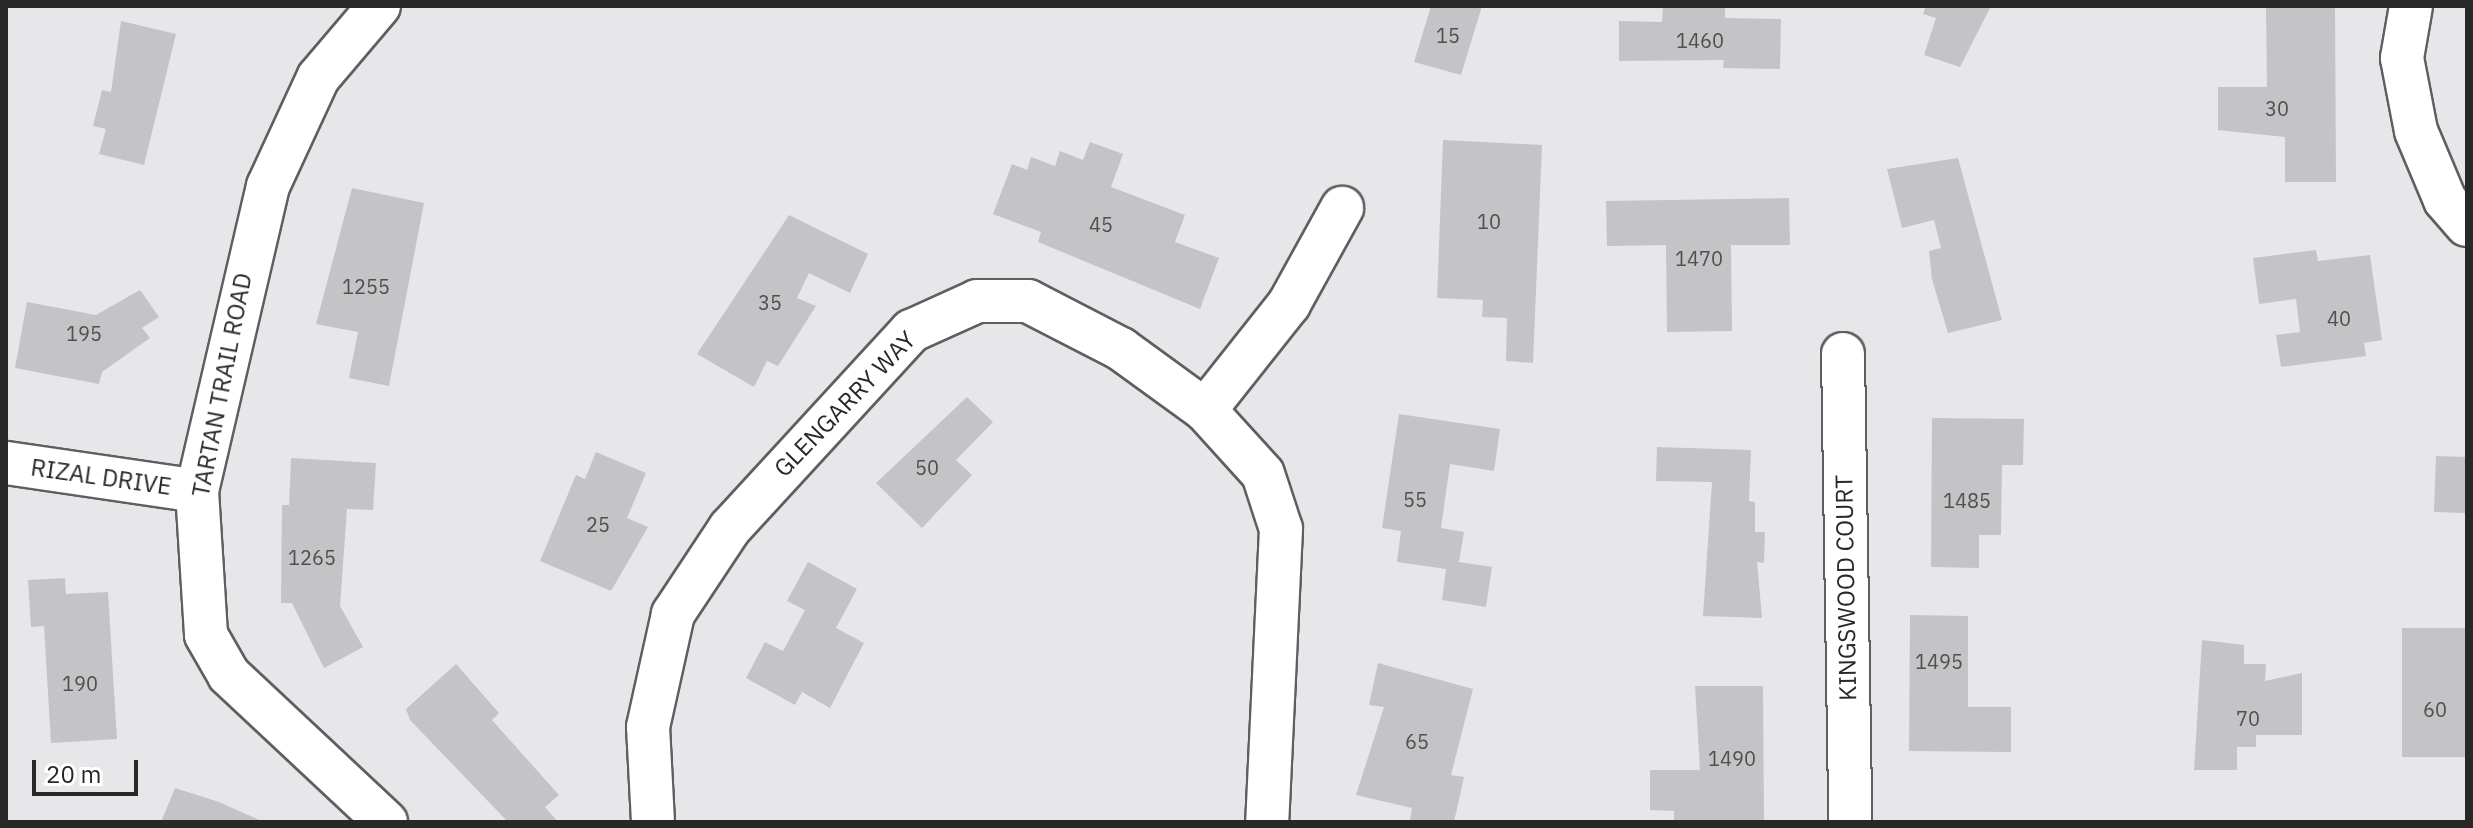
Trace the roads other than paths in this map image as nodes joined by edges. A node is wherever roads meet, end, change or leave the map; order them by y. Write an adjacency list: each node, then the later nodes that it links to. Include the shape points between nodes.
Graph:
1 (379, 6): 8 (street, TARTAN TRAIL ROAD, via 318,78 268,186)
2 (2411, 6): 4 (street, via 2402,58 2416,131 2445,200)
3 (1342, 208): 6 (street, via 1289,304)
4 (2467, 225)
5 (1843, 354): 12 (street, KINGSWOOD COURT)
6 (1205, 410): 10 (street, GLENGARRY WAY, via 1121,349 1028,301 977,301 911,331 730,528 673,614 648,727); 11 (street, GLENGARRY WAY, via 1263,474 1281,529)
7 (6, 463): 8 (street, RIZAL DRIVE)
8 (197, 491): 9 (street, TARTAN TRAIL ROAD, via 206,635 229,675)
9 (386, 822)
10 (653, 822)
11 (1267, 822)
12 (1850, 822)

